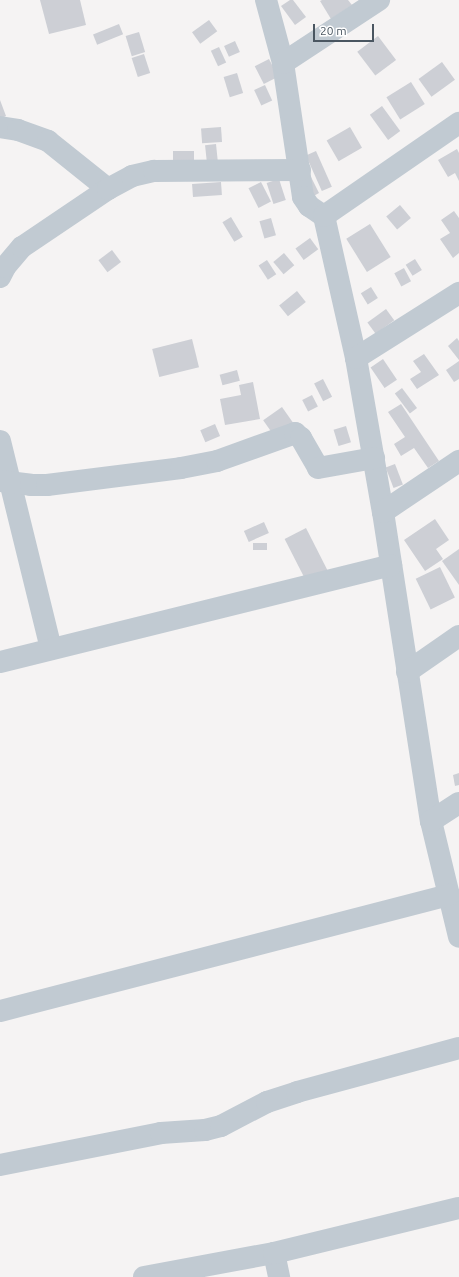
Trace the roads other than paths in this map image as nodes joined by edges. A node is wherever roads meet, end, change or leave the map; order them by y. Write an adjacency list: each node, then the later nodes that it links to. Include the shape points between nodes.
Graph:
1 (266, 0): 3 (street)
2 (379, 0): 3 (street)
3 (283, 63): 6 (street)
4 (459, 123): 8 (street)
5 (0, 127): 7 (street, via 18,130 48,141)
6 (300, 170): 7 (street, via 154,171 132,176); 8 (street, via 303,197)
7 (108, 189): 9 (street, via 22,247)
8 (324, 216): 11 (street)
9 (0, 277)
10 (459, 293): 11 (street)
11 (356, 358): 13 (street)
12 (0, 441): 15 (street)
13 (374, 458): 15 (street, via 318,468 301,438 295,434 217,461 182,468 47,485 31,486); 16 (street)
14 (459, 461): 16 (street)
15 (5, 482): 19 (street)
16 (383, 512): 17 (street)
17 (391, 565): 19 (street); 21 (street)
18 (459, 636): 21 (street)
19 (51, 649): 20 (street)
20 (0, 662)
21 (407, 672): 23 (street)
22 (459, 802): 23 (street)
23 (431, 822): 24 (street)
24 (449, 895): 25 (street); 26 (street)
25 (459, 937)
26 (0, 1011)
27 (459, 1048): 28 (street, via 297,1092 267,1102 226,1124 205,1130 161,1133)
28 (0, 1165)
29 (459, 1208): 30 (street)
30 (274, 1254): 31 (street); 32 (street)
31 (144, 1277)
32 (279, 1277)

